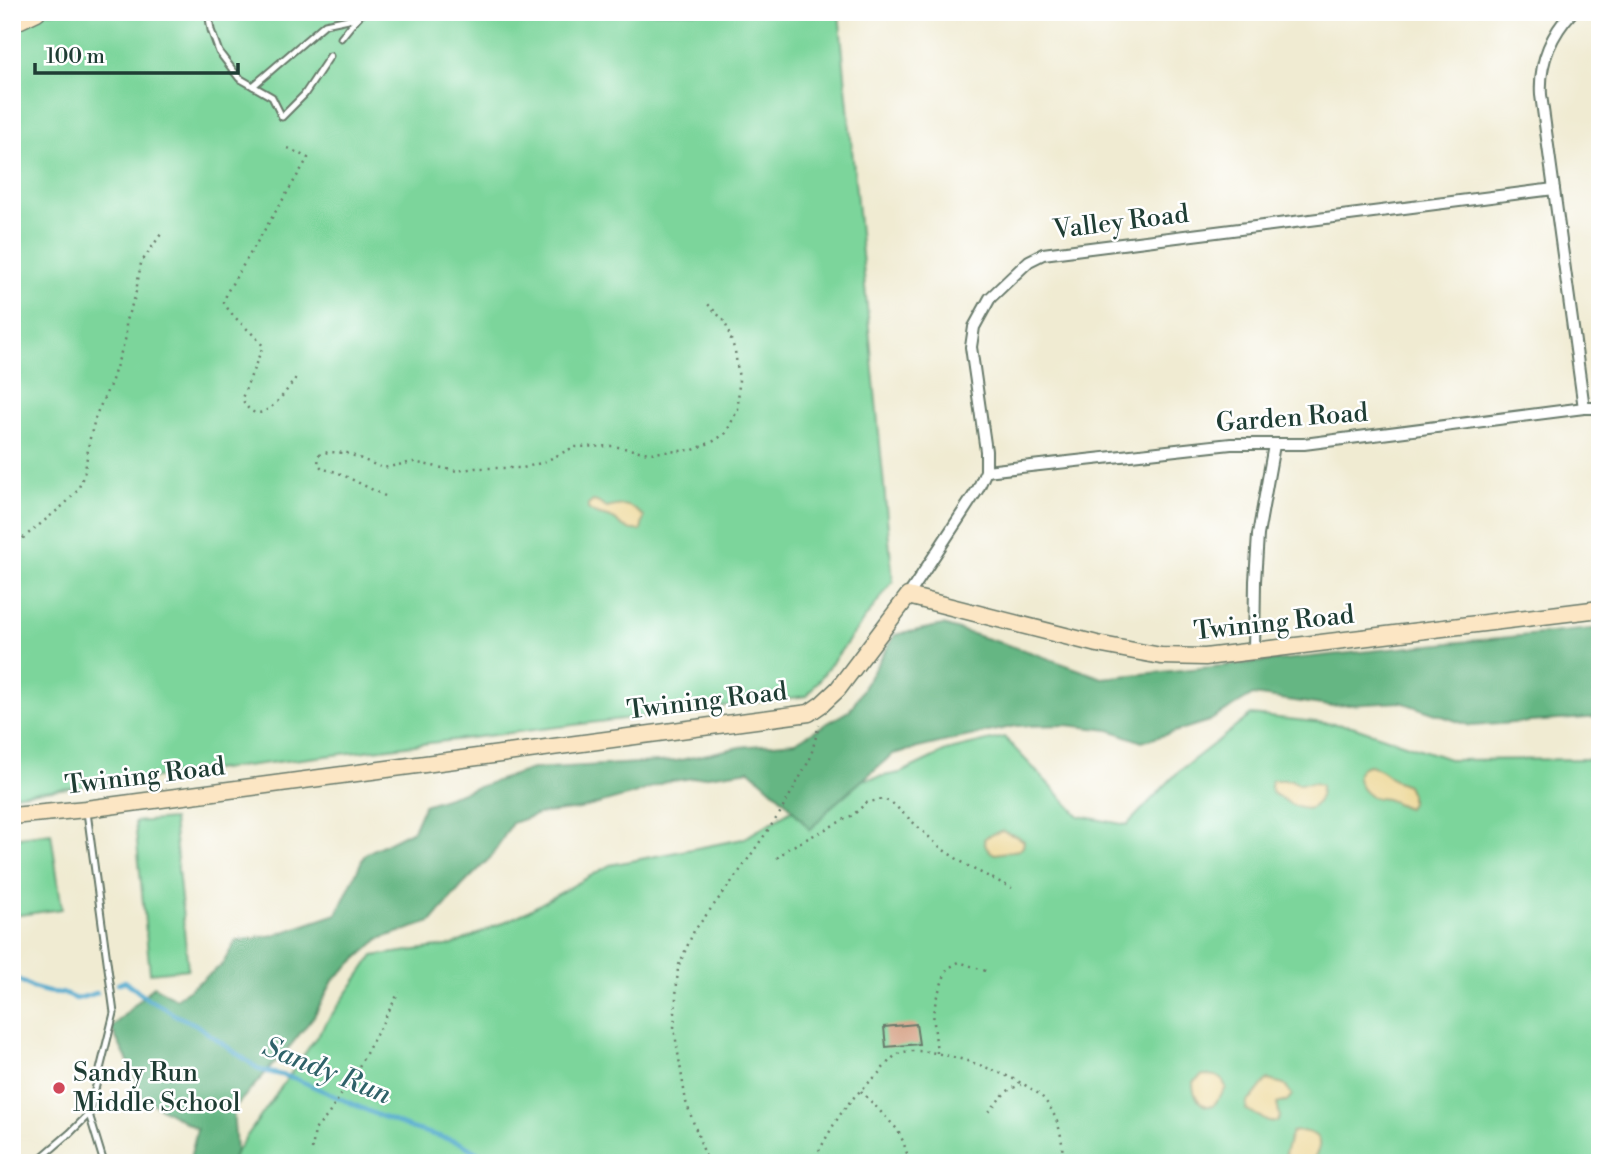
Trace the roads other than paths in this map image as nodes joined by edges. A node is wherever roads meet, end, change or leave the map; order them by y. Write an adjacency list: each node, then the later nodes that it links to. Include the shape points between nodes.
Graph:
1 (37, 12): 5 (street)
2 (208, 12): 8 (lane, via 219,52 239,78)
3 (1572, 12): 9 (street, via 1548,47 1540,79)
4 (360, 15): 6 (lane); 8 (lane, via 325,24)
5 (12, 24)
6 (341, 38)
7 (330, 56): 8 (lane, via 282,117 272,97)
8 (253, 86)
9 (1555, 189): 10 (street); 13 (street, Valley Road, via 1043,254 1029,261 990,298 974,327 971,347)
10 (1584, 408): 11 (street, Garden Road); 12 (street, Garden Road)
11 (1600, 408)
12 (1274, 445): 13 (street, Garden Road, via 1231,444); 16 (street, via 1258,535)
13 (986, 471): 14 (street)
14 (908, 596): 16 (street, Twining Road, via 1161,656); 17 (street, Twining Road, via 838,689 809,712)
15 (1600, 609): 16 (street, Twining Road)
16 (1254, 651)
17 (86, 809): 18 (street, Twining Road); 19 (lane, via 114,1013)
18 (12, 816)
19 (89, 1114): 20 (lane); 21 (lane)
20 (35, 1163)
21 (104, 1163)

